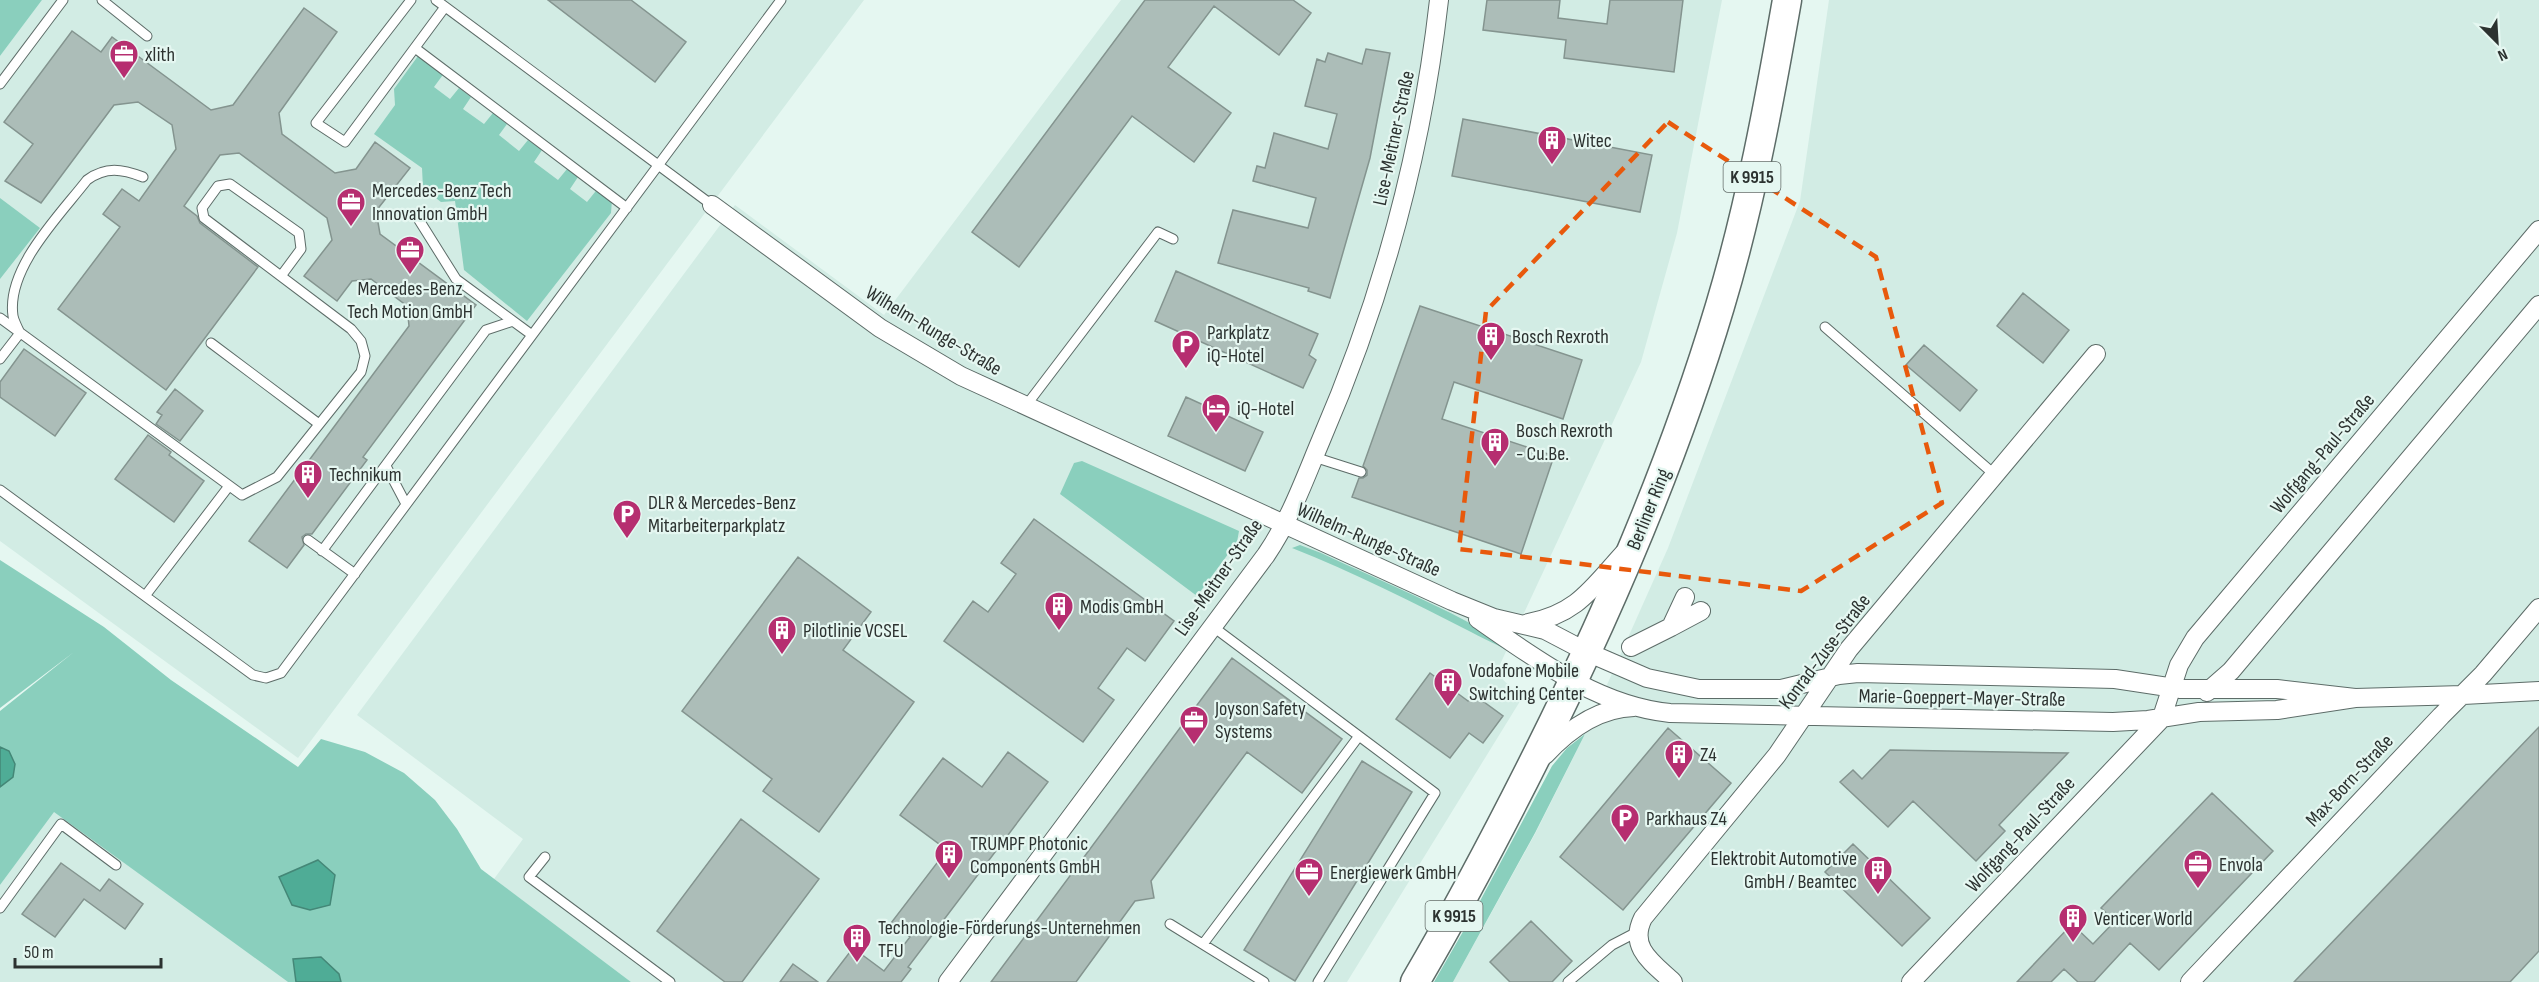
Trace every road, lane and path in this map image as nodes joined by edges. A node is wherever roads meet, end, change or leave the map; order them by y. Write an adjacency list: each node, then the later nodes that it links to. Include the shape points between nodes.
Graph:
1 (63, 0): 11 (lane)
2 (102, 0): 9 (lane)
3 (411, 0): 10 (lane, via 316,123 345,142)
4 (436, 0): 8 (lane, Wilhelm-Runge-Straße)
5 (781, 0): 12 (lane)
6 (1439, 0): 31 (street, Lise-Meitner-Straße, via 1421,123 1396,230 1365,330)
7 (1787, 0): 39 (main road, Berliner Ring / K 9915, via 1767,114 1732,265 1687,408)
8 (445, 7): 10 (lane); 12 (lane, Wilhelm-Runge-Straße)
9 (147, 36)
10 (415, 48): 15 (lane)
11 (0, 84)
12 (659, 166): 14 (lane, Wilhelm-Runge-Straße); 15 (lane)
13 (143, 177): 24 (lane, via 109,169 87,180 30,254 17,279 12,299 13,317)
14 (712, 205): 29 (street, Wilhelm-Runge-Straße, via 880,328 940,365)
15 (627, 208): 25 (lane)
16 (419, 220): 22 (lane, via 456,279)
17 (2539, 230): 55 (street, Wolfgang-Paul-Straße, via 2195,638 2182,658)
18 (1173, 239): 29 (lane, via 1158,232)
19 (281, 276): 19 (lane, via 301,249 299,234 230,184 218,186 202,208 204,218); 30 (lane, via 362,340 365,356 361,372)
20 (2539, 305): 56 (street, Wolfgang-Paul-Straße)
21 (0, 318): 24 (lane)
22 (513, 321): 25 (lane); 32 (lane, via 486,330)
23 (1825, 327): 34 (lane)
24 (20, 333): 28 (lane); 35 (lane)
25 (532, 335): 37 (lane)
26 (211, 343): 30 (lane)
27 (2096, 354): 34 (street, Konrad-Zuse-Straße)
28 (0, 359)
29 (1025, 407): 38 (street, Wilhelm-Runge-Straße)
30 (319, 424): 35 (lane, via 277,477 242,495)
31 (1314, 457): 33 (lane); 38 (street, Lise-Meitner-Straße)
32 (386, 466): 37 (lane); 41 (lane)
33 (1361, 472)
34 (1995, 475): 53 (street, Konrad-Zuse-Straße)
35 (229, 486): 43 (lane)
36 (0, 490): 43 (lane)
37 (406, 504): 42 (lane)
38 (1283, 525): 45 (street, Wilhelm-Runge-Straße); 49 (street, Lise-Meitner-Straße, via 1266,555)
39 (1637, 538): 48 (street, Wilhelm-Runge-Straße, via 1571,609 1545,620); 52 (main road, Berliner Ring / K 9915)
40 (308, 540): 41 (lane)
41 (322, 550): 42 (lane)
42 (355, 574): 43 (lane, via 281,673 266,678 253,675)
43 (146, 596)
44 (1685, 597): 50 (street)
45 (1452, 602): 48 (street, Wilhelm-Runge-Straße); 54 (street, Wilhelm-Runge-Straße)
46 (2539, 608): 58 (street, Max-Born-Straße)
47 (1701, 611): 50 (street)
48 (1518, 624): 52 (street, Wilhelm-Runge-Straße, via 1545,630)
49 (1212, 626): 63 (lane); 72 (street, Lise-Meitner-Straße)
50 (1671, 627): 51 (street)
51 (1630, 647)
52 (1587, 652): 53 (street, Marie-Goeppert-Mayer-Straße, via 1656,681 1699,688 1781,689); 54 (main road, Berliner Ring)
53 (1828, 678): 55 (street, Marie-Goeppert-Mayer-Straße, via 1858,673 2115,679); 61 (street, Konrad-Zuse-Straße)
54 (1574, 681): 60 (street, Marie-Goeppert-Mayer-Straße); 64 (main road, Berliner Ring / K 9915)
55 (2171, 688): 56 (street, Marie-Goeppert-Mayer-Straße); 62 (street, Wolfgang-Paul-Straße)
56 (2211, 690): 59 (street, Marie-Goeppert-Mayer-Straße, via 2277,689); 62 (street, Wolfgang-Paul-Straße)
57 (2539, 691): 58 (street, Marie-Goeppert-Mayer-Straße)
58 (2463, 695): 59 (street, Marie-Goeppert-Mayer-Straße); 79 (street, Max-Born-Straße)
59 (2355, 698): 62 (street, Marie-Goeppert-Mayer-Straße, via 2277,710 2207,711)
60 (1636, 708): 61 (street, Marie-Goeppert-Mayer-Straße, via 1670,713); 64 (street, via 1603,713 1584,722 1558,741)
61 (1802, 716): 62 (street, Marie-Goeppert-Mayer-Straße, via 2114,722); 69 (street, Konrad-Zuse-Straße, via 1769,765 1648,911)
62 (2162, 717): 78 (street, Wolfgang-Paul-Straße)
63 (1359, 736): 70 (lane); 74 (lane, via 1435,793)
64 (1528, 773): 75 (main road, Berliner Ring / K 9915, via 1464,898)
65 (545, 857): 71 (lane, via 529,877)
66 (116, 865): 67 (lane, via 61,824)
67 (0, 908)
68 (1170, 924): 70 (lane)
69 (1637, 932): 76 (lane, via 1612,945); 77 (street, via 1643,951)
70 (1203, 944): 73 (lane)
71 (670, 982)
72 (948, 982)
73 (1264, 982)
74 (1318, 982)
75 (1415, 982)
76 (1568, 982)
77 (1673, 982)
78 (1911, 982)
79 (2190, 982)

